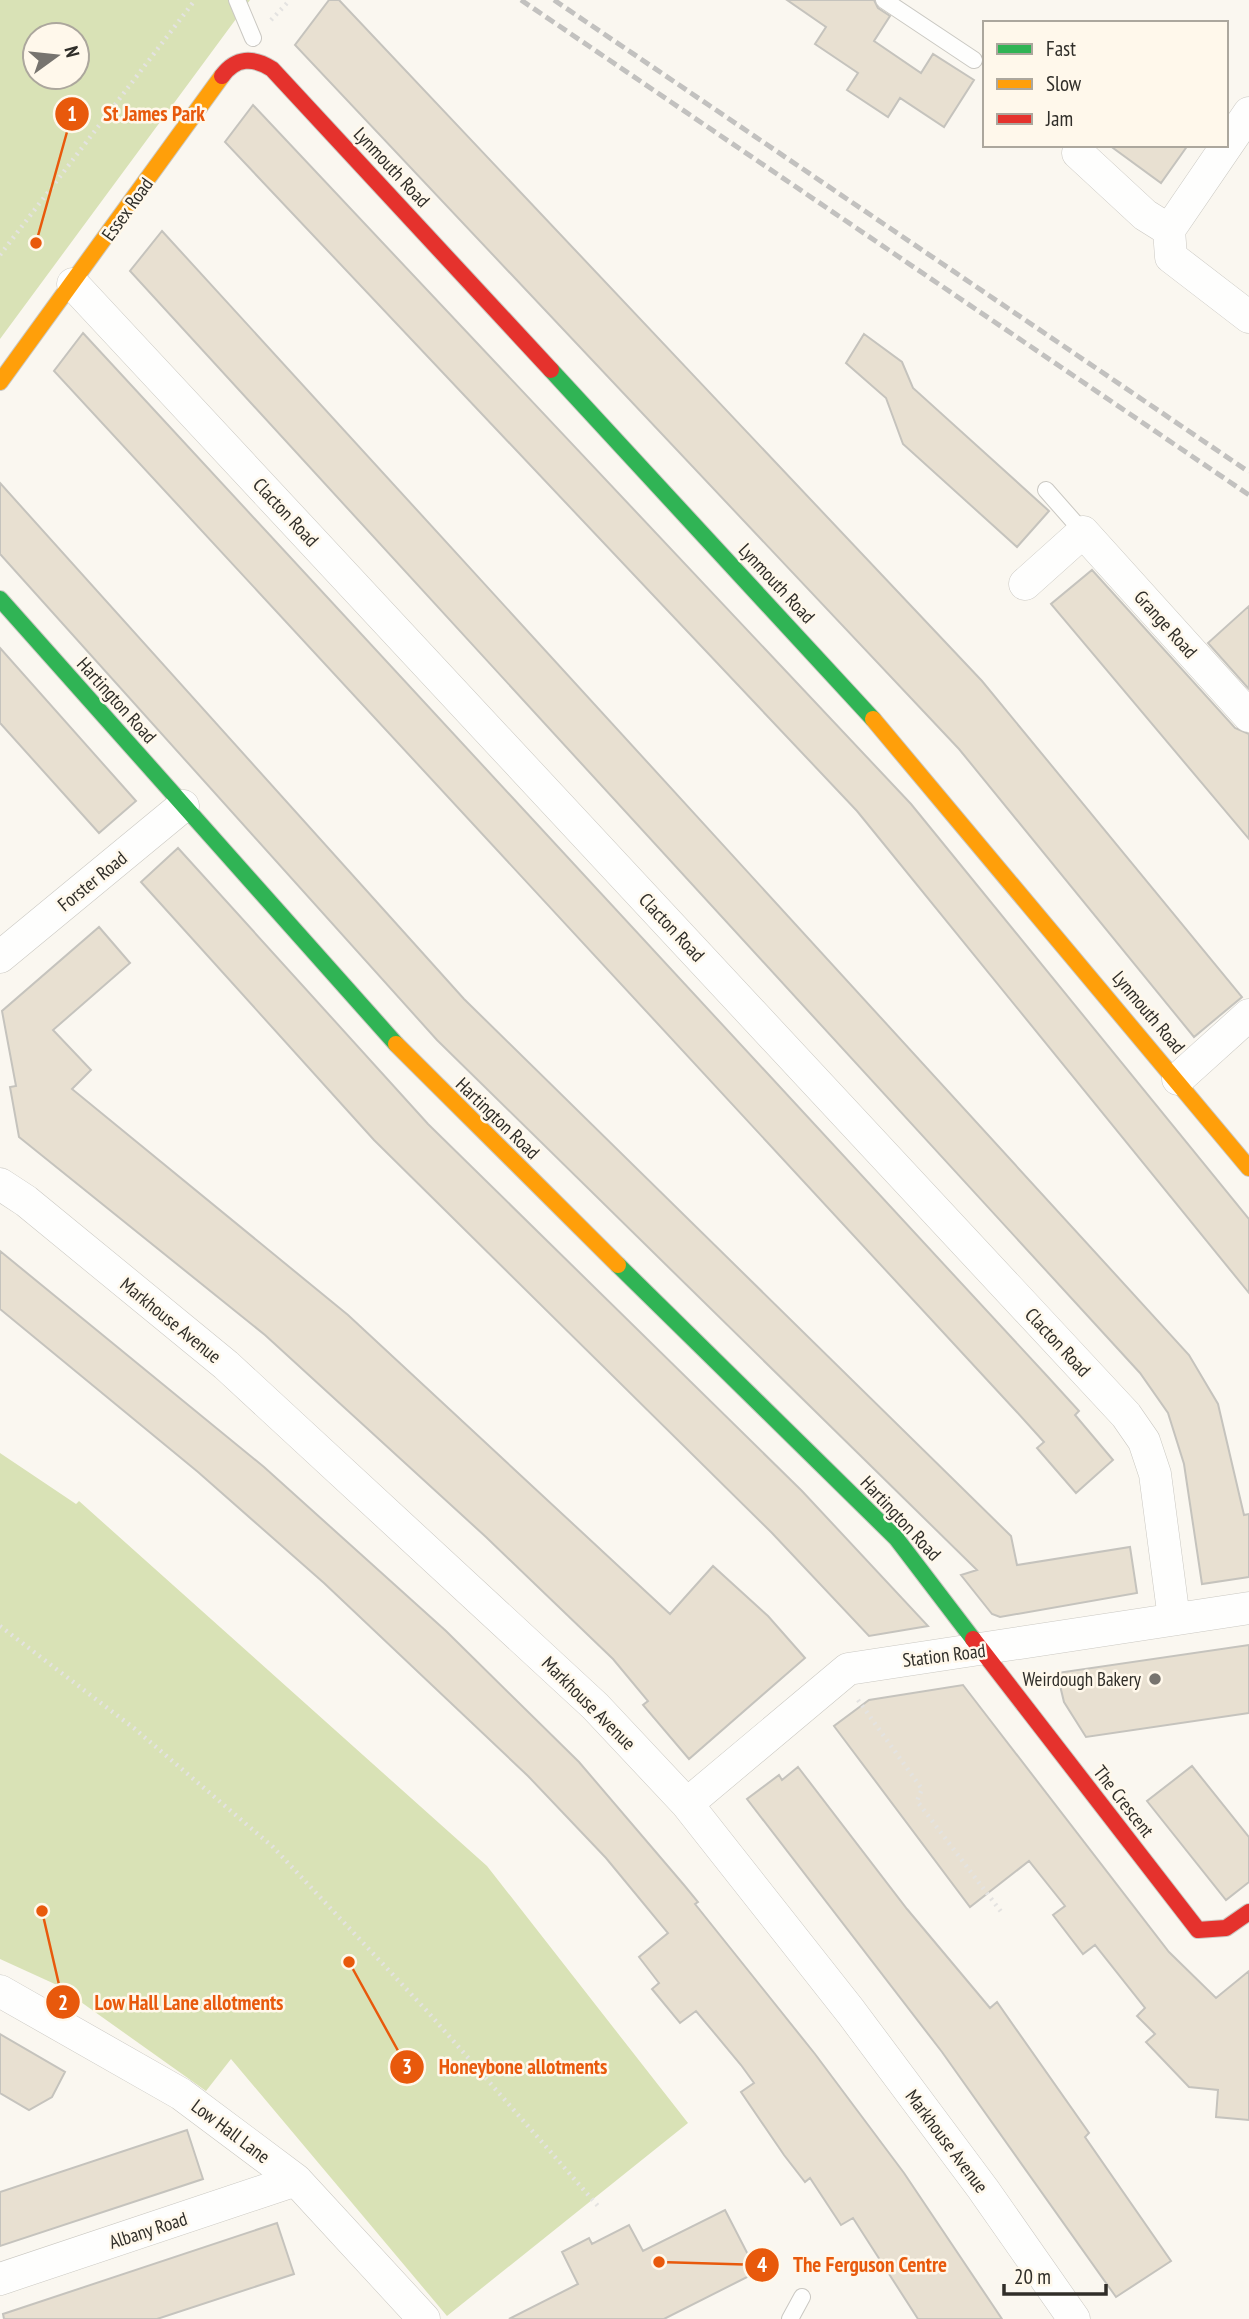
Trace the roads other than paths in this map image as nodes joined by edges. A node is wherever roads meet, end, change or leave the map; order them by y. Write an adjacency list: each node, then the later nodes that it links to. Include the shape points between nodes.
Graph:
1 (237, 0): 3 (lane)
2 (884, 0): 4 (lane)
3 (249, 48): 10 (street, Essex Road, via 225,72); 21 (street, Lynmouth Road, via 900,748)
4 (974, 60)
5 (1249, 113): 6 (street)
6 (1228, 144)
7 (1226, 147): 9 (street)
8 (1078, 153): 9 (street, via 1145,215)
9 (1170, 230): 11 (street, via 1171,257)
10 (73, 284): 12 (street, Essex Road); 25 (street, Clacton Road, via 1126,1415 1144,1441 1154,1474)
11 (1249, 317)
12 (0, 382)
13 (1046, 490): 14 (lane, Grange Road)
14 (1083, 532): 15 (street); 17 (street, Grange Road)
15 (1025, 584)
16 (0, 599): 18 (street, Hartington Road)
17 (1249, 716)
18 (183, 806): 19 (street, Forster Road); 26 (street, Hartington Road, via 414,1065 896,1538)
19 (0, 957)
20 (1249, 1014): 21 (street)
21 (1178, 1079): 22 (street, Lynmouth Road)
22 (1249, 1168)
23 (0, 1184): 27 (street, Markhouse Avenue, via 226,1366 584,1695)
24 (1249, 1608): 25 (street, Station Road)
25 (1174, 1619): 26 (street, Station Road)
26 (982, 1650): 27 (street, Station Road, via 870,1664 839,1674); 28 (street, The Crescent, via 1198,1930 1214,1933 1231,1927)
27 (687, 1804): 35 (street, Markhouse Avenue, via 852,2012)
28 (1249, 1912)
29 (0, 1991): 30 (street, Low Hall Lane, via 181,2094)
30 (296, 2180): 31 (street, Albany Road); 33 (street, Low Hall Lane)
31 (0, 2278)
32 (802, 2297): 34 (lane)
33 (424, 2319)
34 (790, 2319)
35 (1074, 2319)

